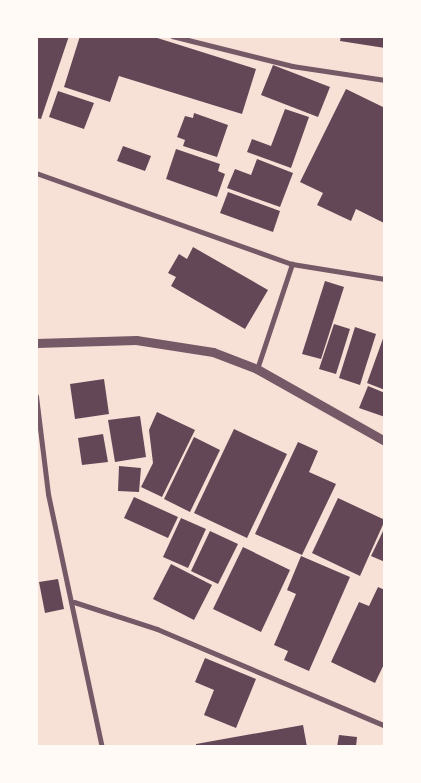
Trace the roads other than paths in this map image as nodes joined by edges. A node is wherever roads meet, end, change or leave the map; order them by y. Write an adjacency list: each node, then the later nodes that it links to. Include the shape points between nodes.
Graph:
1 (172, 36): 2 (street, via 292,66)
2 (385, 80)
3 (36, 173): 4 (street)
4 (292, 264): 5 (street); 7 (street)
5 (385, 279)
6 (36, 343): 7 (street, via 170,343 213,352)
7 (257, 369): 9 (street)
8 (36, 396): 10 (street, via 48,494)
9 (385, 441)
10 (74, 602): 11 (street, via 156,630); 12 (street)
11 (385, 726)
12 (102, 747)

